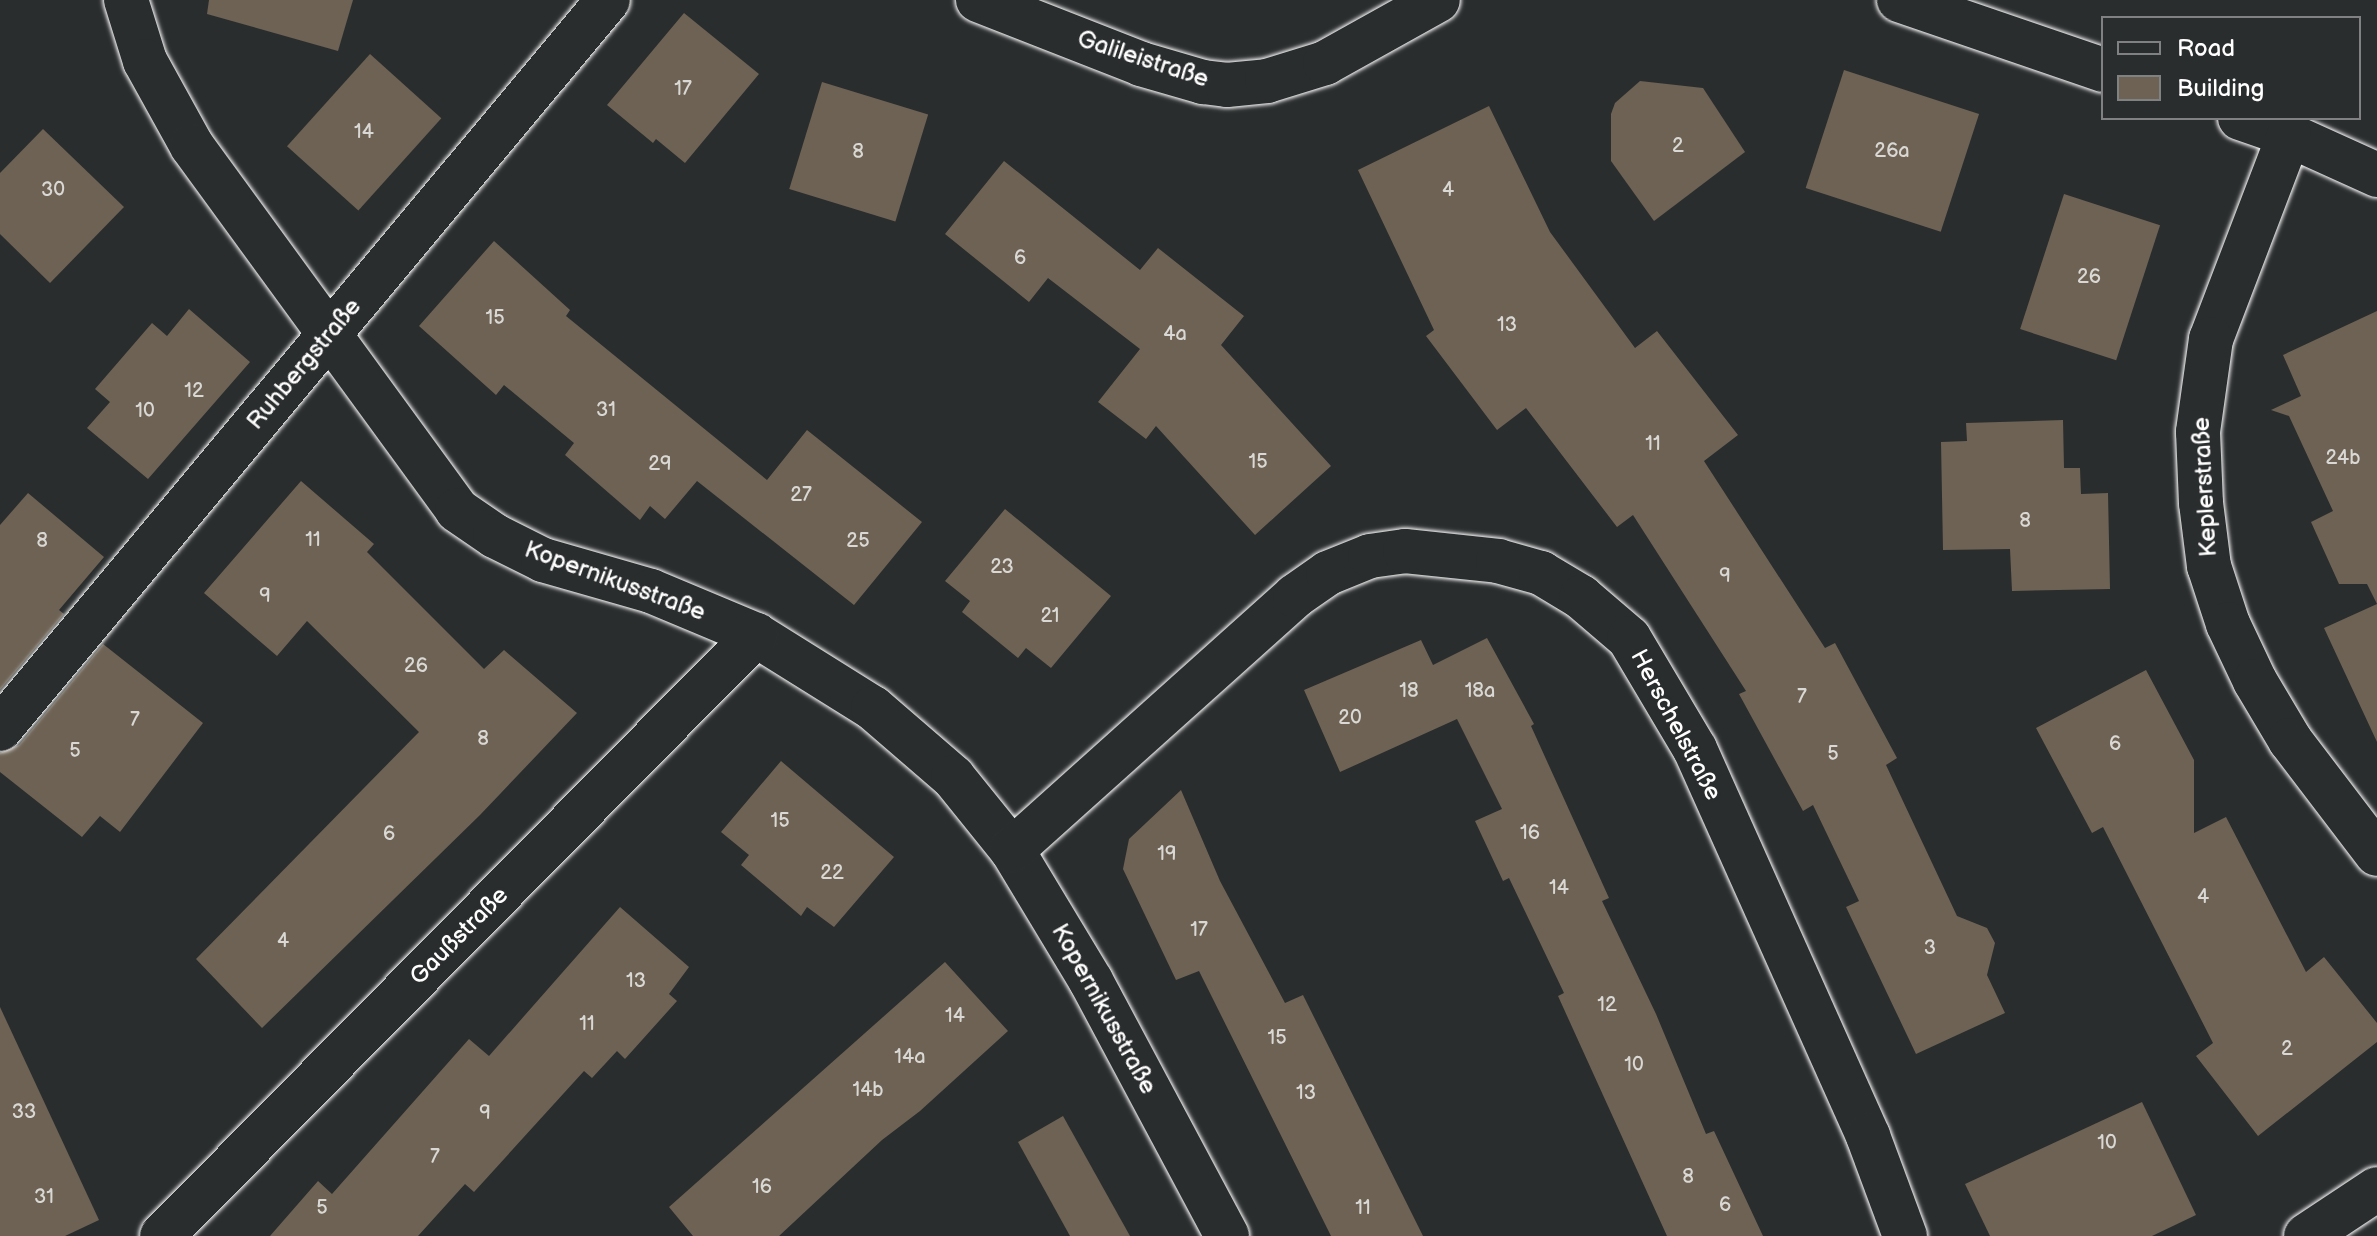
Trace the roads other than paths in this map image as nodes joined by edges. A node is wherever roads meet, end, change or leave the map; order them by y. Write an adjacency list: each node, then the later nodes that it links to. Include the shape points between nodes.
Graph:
1 (126, 0): 10 (street, Kopernikusstraße, via 145,61 192,146)
2 (608, 0): 10 (street, Ruhbergstraße)
3 (978, 0): 4 (street, Galileistraße, via 1141,64 1227,85 1267,81 1325,63)
4 (1438, 0)
5 (1899, 0): 6 (street)
6 (2101, 69)
7 (2246, 120): 8 (street)
8 (2289, 135): 9 (street); 14 (street, Keplerstraße, via 2211,339 2198,432 2201,503 2209,566 2255,681 2290,740)
9 (2377, 175)
10 (330, 334): 11 (street, Kopernikusstraße, via 457,510 543,560 651,591); 12 (street, Ruhbergstraße)
11 (756, 635): 13 (street, Kopernikusstraße, via 873,708 953,777); 16 (street, Gaußstraße)
12 (0, 729)
13 (1012, 850): 17 (street, Kopernikusstraße, via 1091,981); 18 (street, Herschelstraße, via 1295,596 1328,573 1370,556 1405,551 1498,561 1541,573 1581,597 1629,638 1695,749 1868,1136)
14 (2377, 854)
15 (2377, 1189): 19 (street)
16 (162, 1236)
17 (1227, 1236)
18 (1905, 1236)
19 (2306, 1236)

